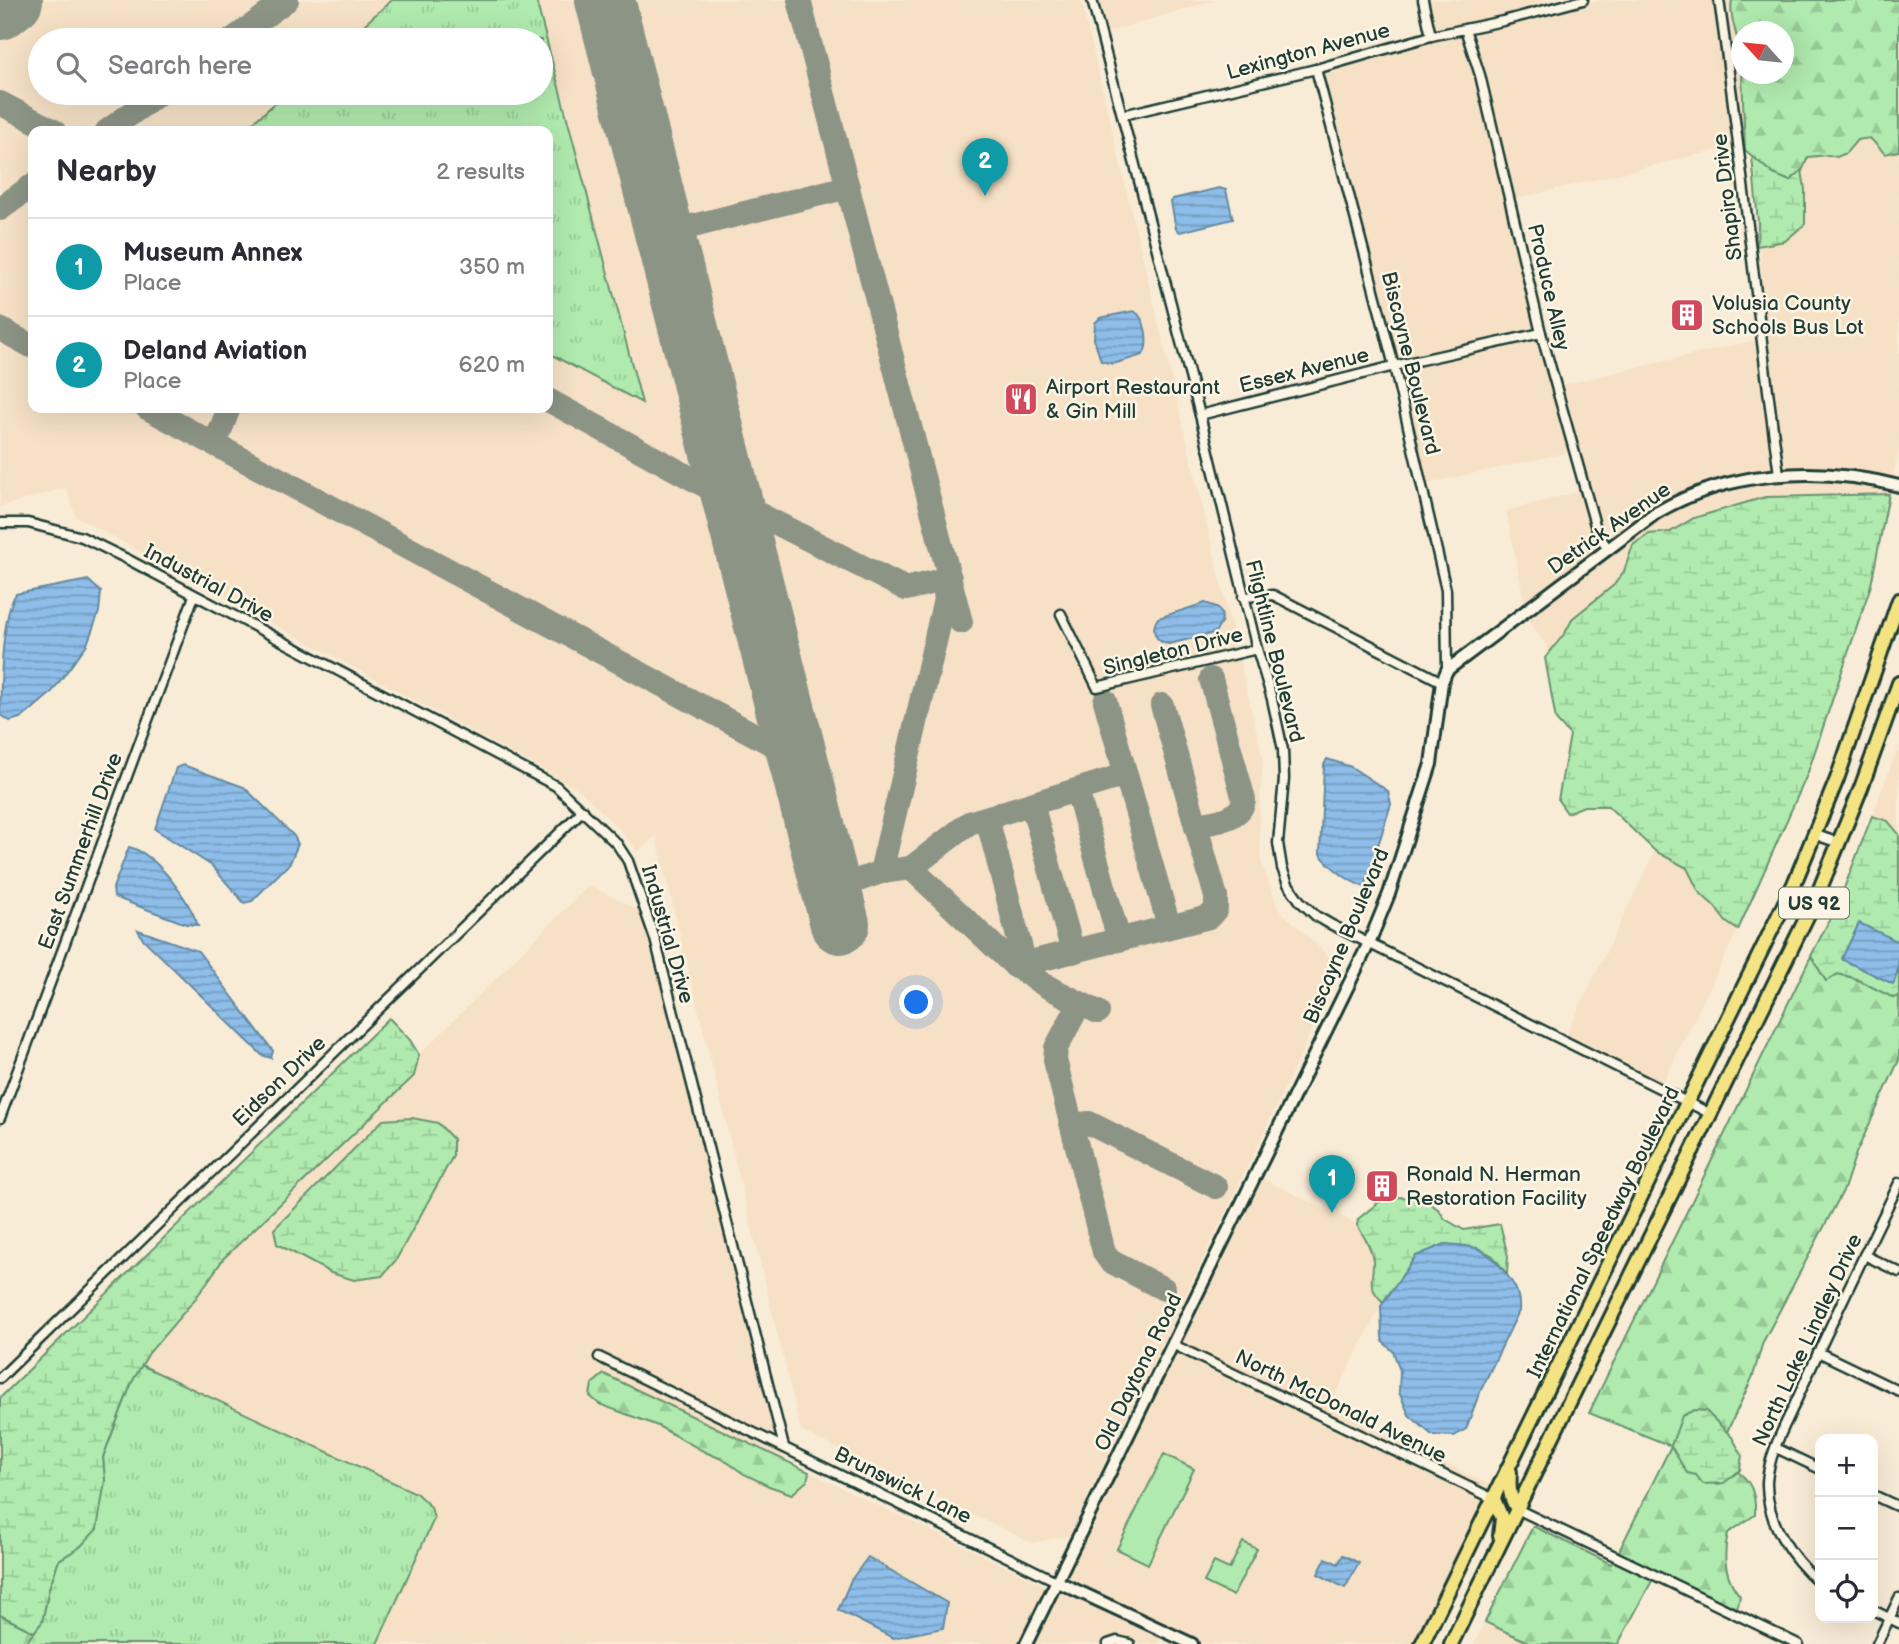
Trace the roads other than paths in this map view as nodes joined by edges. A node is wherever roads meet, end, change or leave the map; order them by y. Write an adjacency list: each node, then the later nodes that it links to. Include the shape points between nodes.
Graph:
1 (1091, 0): 8 (street, Flightline Boulevard)
2 (1423, 0): 6 (street)
3 (1583, 0): 5 (street, Lexington Avenue)
4 (1719, 0): 12 (street, Shapiro Drive)
5 (1465, 29): 6 (street, Lexington Avenue); 9 (street, Produce Alley, via 1483,86)
6 (1432, 36): 7 (street, Lexington Avenue)
7 (1316, 69): 8 (street, Lexington Avenue); 10 (street, Biscayne Boulevard)
8 (1123, 116): 11 (street, Flightline Boulevard)
9 (1541, 333): 10 (street, Essex Avenue); 15 (street, Produce Alley, via 1597,532)
10 (1394, 366): 11 (street, Essex Avenue); 21 (street, Biscayne Boulevard, via 1446,590)
11 (1200, 415): 17 (street, Flightline Boulevard)
12 (1779, 474): 13 (street, Detrick Avenue, via 1823,474); 15 (street, Detrick Avenue, via 1680,499)
13 (1899, 486)
14 (0, 523): 16 (street, Industrial Drive, via 28,523 82,537)
15 (1608, 549): 21 (street, Detrick Avenue)
16 (194, 596): 24 (street, Industrial Drive, via 556,786); 31 (street, East Summerhill Drive)
17 (1244, 597): 20 (street, Flightline Boulevard); 22 (street, via 1273,595)
18 (1899, 600): 25 (main road, International Speedway Boulevard / US 92)
19 (1061, 614): 20 (street, Singleton Drive, via 1097,687)
20 (1257, 649): 27 (street, Flightline Boulevard, via 1283,750 1278,843 1288,884 1315,916)
21 (1447, 670): 22 (street, Biscayne Boulevard)
22 (1442, 682): 27 (street, Biscayne Boulevard, via 1430,764 1390,894)
23 (1899, 683): 26 (main road, US 92)
24 (583, 810): 38 (street, Eidson Drive); 40 (street, Industrial Drive, via 617,844 636,879)
25 (1815, 835): 26 (street); 28 (main road, International Speedway Boulevard / US 92)
26 (1839, 843): 29 (main road, US 92)
27 (1369, 943): 28 (street, Flightline Boulevard); 30 (street, Biscayne Boulevard)
28 (1687, 1103): 29 (street, Flightline Boulevard); 42 (main road, International Speedway Boulevard / US 92)
29 (1711, 1114): 47 (main road, US 92)
30 (1285, 1117): 35 (street, Old Daytona Road)
31 (0, 1118)
32 (1899, 1183): 33 (street, North Lake Lindley Drive)
33 (1864, 1255): 34 (street); 36 (street, North Lake Lindley Drive)
34 (1899, 1272)
35 (1174, 1345): 45 (street, North McDonald Avenue); 50 (street, Old Daytona Road)
36 (1818, 1352): 39 (street); 41 (street, North Lake Lindley Drive)
37 (599, 1357): 40 (street, Brunswick Lane)
38 (0, 1378)
39 (1899, 1391)
40 (784, 1447): 50 (street, Brunswick Lane)
41 (1776, 1448): 43 (street); 49 (street, North Lake Lindley Drive, via 1767,1483 1775,1525 1792,1555)
42 (1510, 1465): 45 (main road, International Speedway Boulevard / US 92); 47 (main road, via 1509,1489)
43 (1815, 1467)
44 (1878, 1496): 46 (street)
45 (1494, 1499): 48 (main road, via 1502,1518); 61 (main road, International Speedway Boulevard / US 92)
46 (1899, 1507)
47 (1517, 1509): 48 (main road, US 92); 63 (street)
48 (1500, 1544): 62 (main road, US 92)
49 (1815, 1578)
50 (1056, 1581): 55 (street, Brunswick Lane); 56 (street, Old Daytona Road)
51 (1899, 1598): 53 (street)
52 (1878, 1612): 53 (street)
53 (1889, 1618): 54 (street); 64 (street)
54 (1899, 1623)
55 (1169, 1633): 59 (street); 60 (street, Brunswick Lane)
56 (1026, 1644)
57 (1108, 1644): 58 (street)
58 (1130, 1644)
59 (1163, 1644)
60 (1192, 1644)
61 (1422, 1644)
62 (1451, 1644)
63 (1798, 1644)
64 (1877, 1644)

